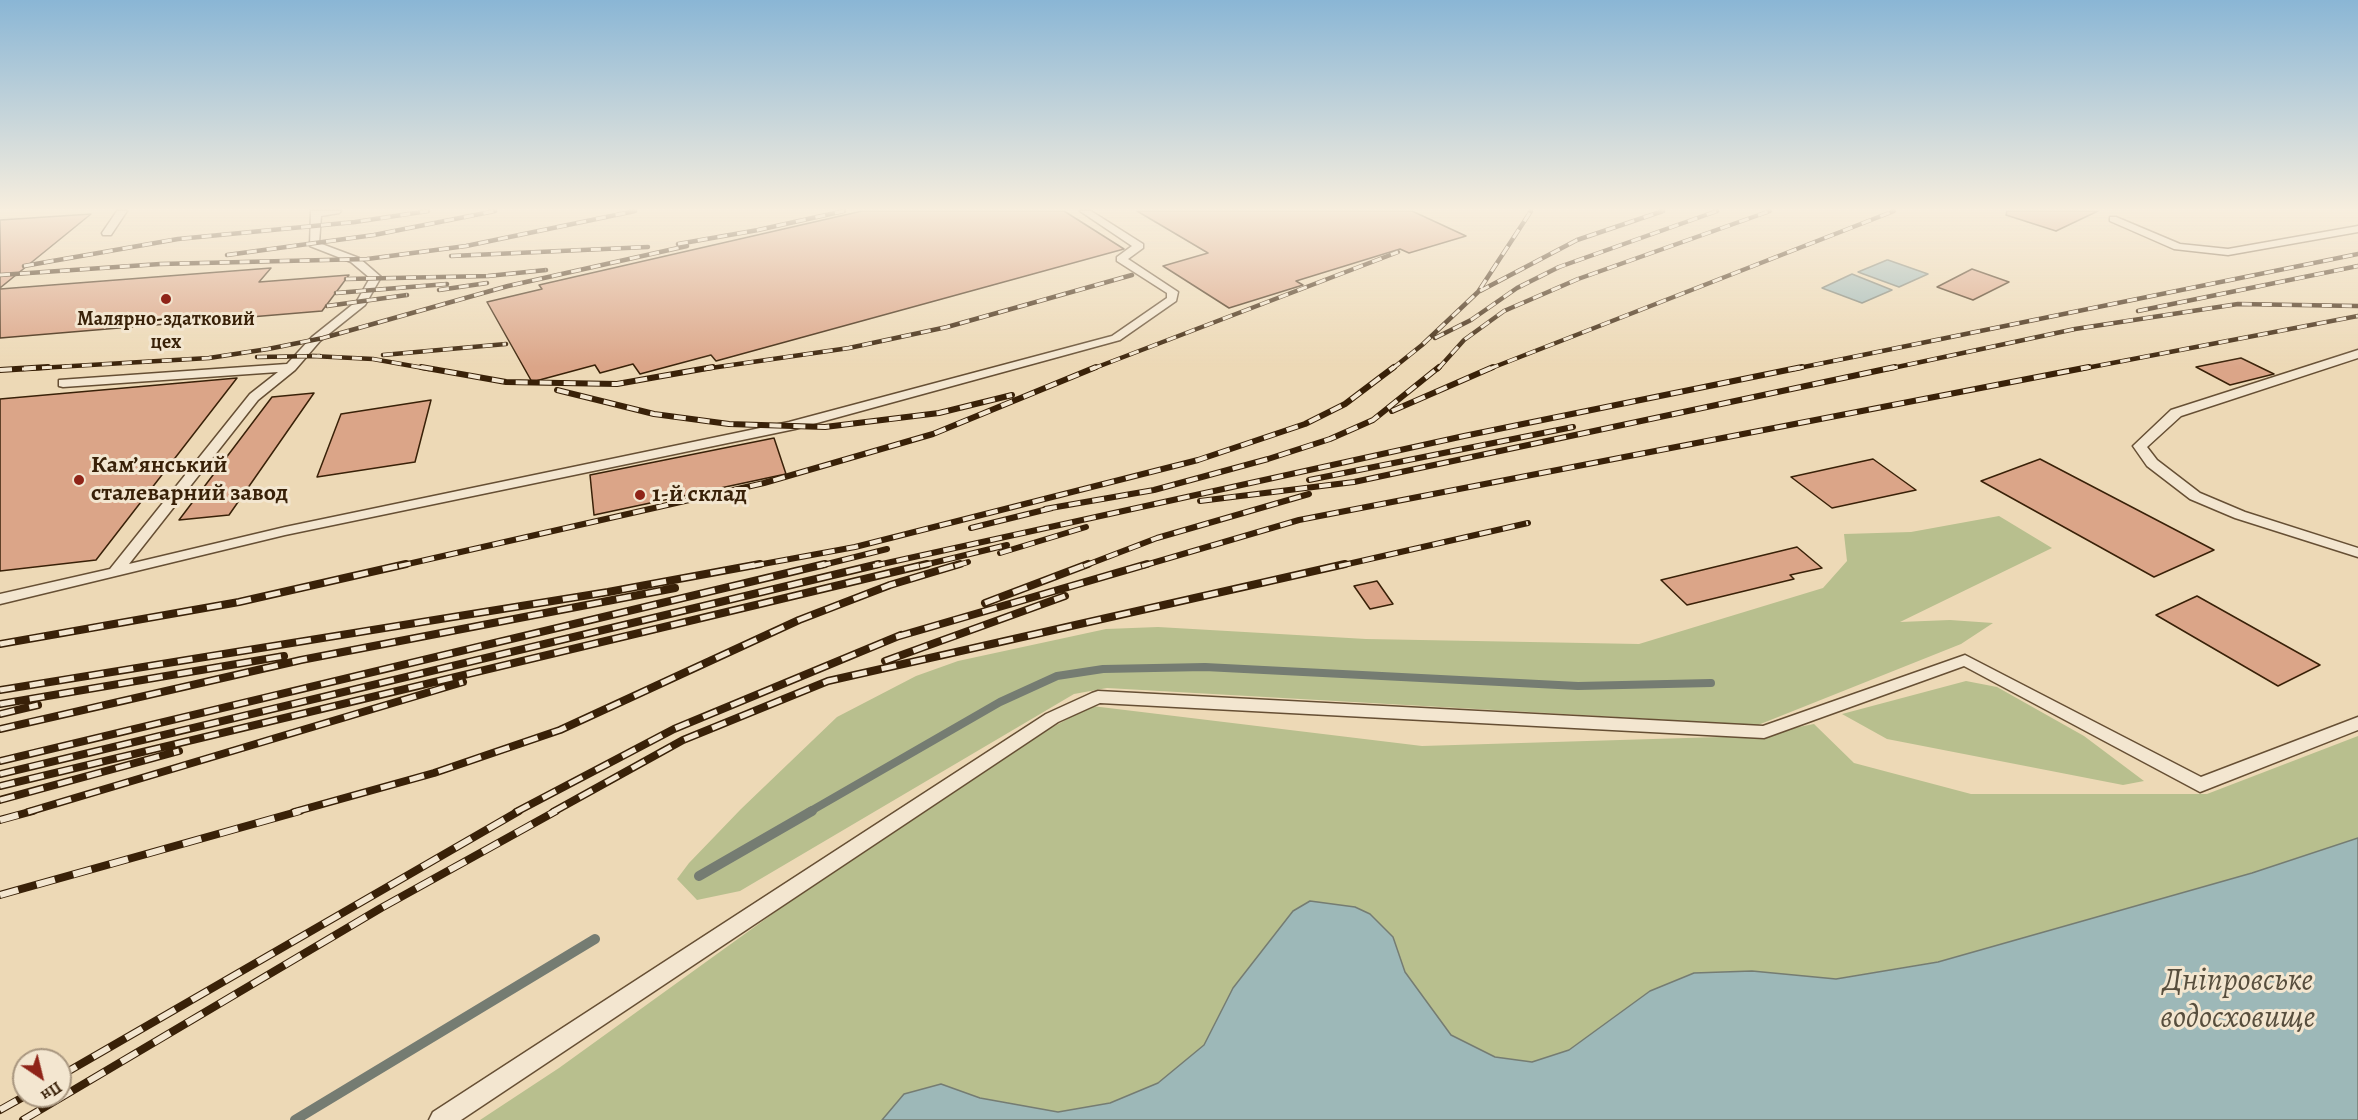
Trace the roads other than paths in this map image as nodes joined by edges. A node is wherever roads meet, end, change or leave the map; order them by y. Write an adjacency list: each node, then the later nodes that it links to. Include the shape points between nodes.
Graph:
1 (359, 263): 4 (lane, via 376,277 361,303 316,339)
2 (1128, 263): 7 (lane, via 1173,292 1172,299 1116,339 790,426 285,531)
3 (2358, 354): 6 (lane, via 2176,413 2140,446 2152,463 2195,496 2240,515)
4 (291, 367): 5 (lane); 7 (lane, via 254,397)
5 (63, 383)
6 (2358, 553)
7 (116, 572): 8 (lane)
8 (0, 599)
9 (2358, 723): 10 (lane, via 2200,785 1965,660 1764,732 1098,696 1052,718)
10 (441, 1120)

